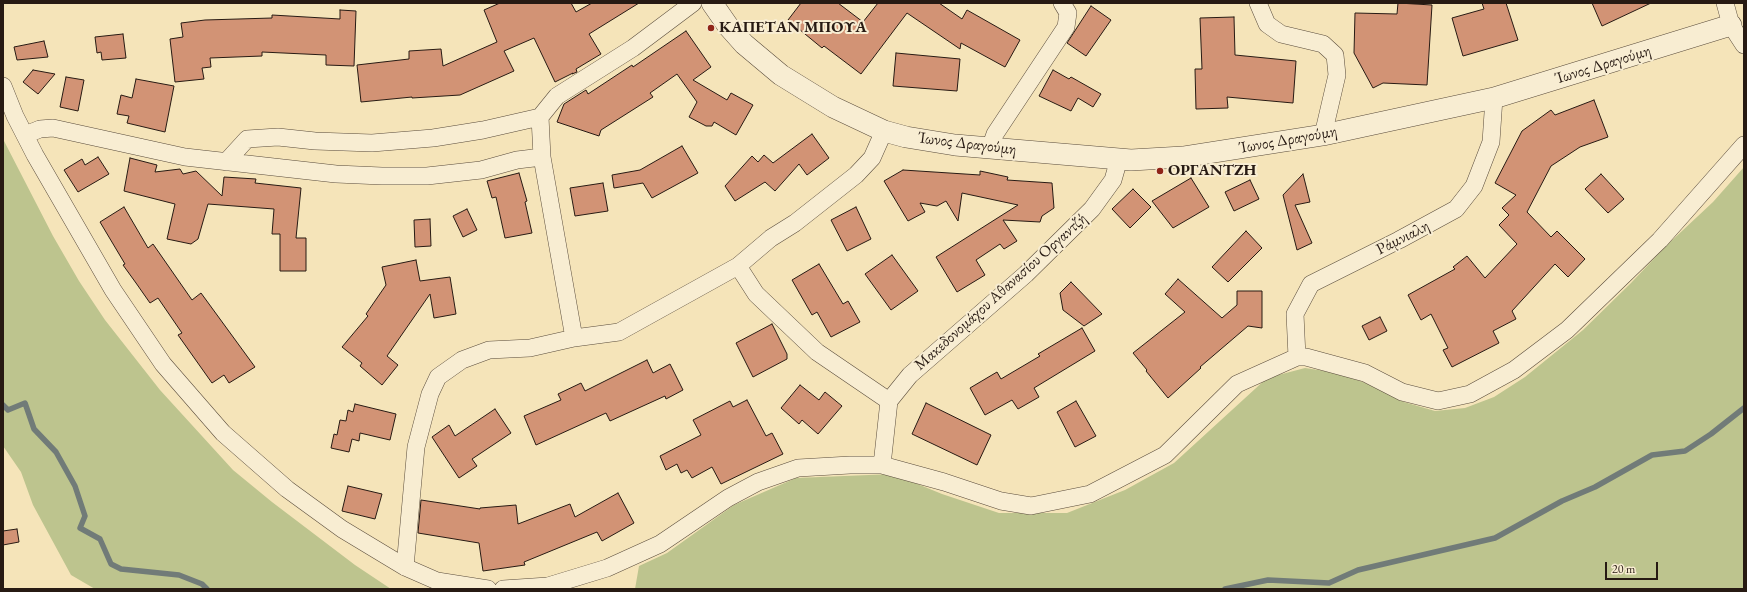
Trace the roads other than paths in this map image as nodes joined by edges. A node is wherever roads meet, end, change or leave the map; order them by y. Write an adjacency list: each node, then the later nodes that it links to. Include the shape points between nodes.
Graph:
1 (693, 3): 10 (street, via 633,48 558,96)
2 (712, 3): 11 (street, Ίωνος Δραγούμη, via 744,44 781,76 833,107)
3 (1062, 3): 15 (street, via 1068,13 1066,27 995,134)
4 (1258, 3): 13 (street, via 1267,24 1282,34 1323,44 1335,55 1337,75)
5 (1725, 3): 6 (street)
6 (1731, 25): 7 (street); 9 (street, Ίωνος Δραγούμη)
7 (1744, 45)
8 (3, 86): 12 (street)
9 (1494, 98): 13 (street, Ίωνος Δραγούμη); 21 (street, Ράμνιαλη, via 1491,142 1474,186 1456,210 1310,284 1295,314)
10 (540, 117): 16 (street); 18 (street, via 440,137 372,143 278,137 247,139)
11 (884, 131): 15 (street, Ίωνος Δραγούμη, via 930,141); 19 (street, via 872,158 856,176 795,223 771,238)
12 (25, 135): 18 (street, via 40,129 53,128 184,157); 24 (street, via 81,237 162,364 223,433 287,488 342,529)
13 (1323, 135): 17 (street, Ίωνος Δραγούμη, via 1183,157)
14 (1744, 145): 21 (street, via 1660,240 1567,330 1514,370 1470,394 1438,401 1402,392 1365,372)
15 (990, 148): 17 (street, Ίωνος Δραγούμη)
16 (542, 157): 18 (street, via 517,160 481,170 406,176 336,174); 20 (street)
17 (1119, 159): 22 (street, Μακεδονομάχου Αθανασίου Οργαντζή, via 1113,180 1092,209 1026,274 910,375)
18 (226, 162)
19 (738, 266): 20 (street, via 619,332); 22 (street, via 756,294 817,352)
20 (574, 338): 24 (street, via 530,348 490,350 462,360 438,377 430,394 416,447)
21 (1297, 357): 23 (street, via 1237,384 1165,454 1090,494 1031,506 1001,501)
22 (888, 401): 23 (street)
23 (882, 465): 26 (street, via 798,468 758,482 728,498 660,544 607,568 548,586)
24 (405, 568): 25 (street, via 437,581)
25 (488, 589)
26 (503, 589)

